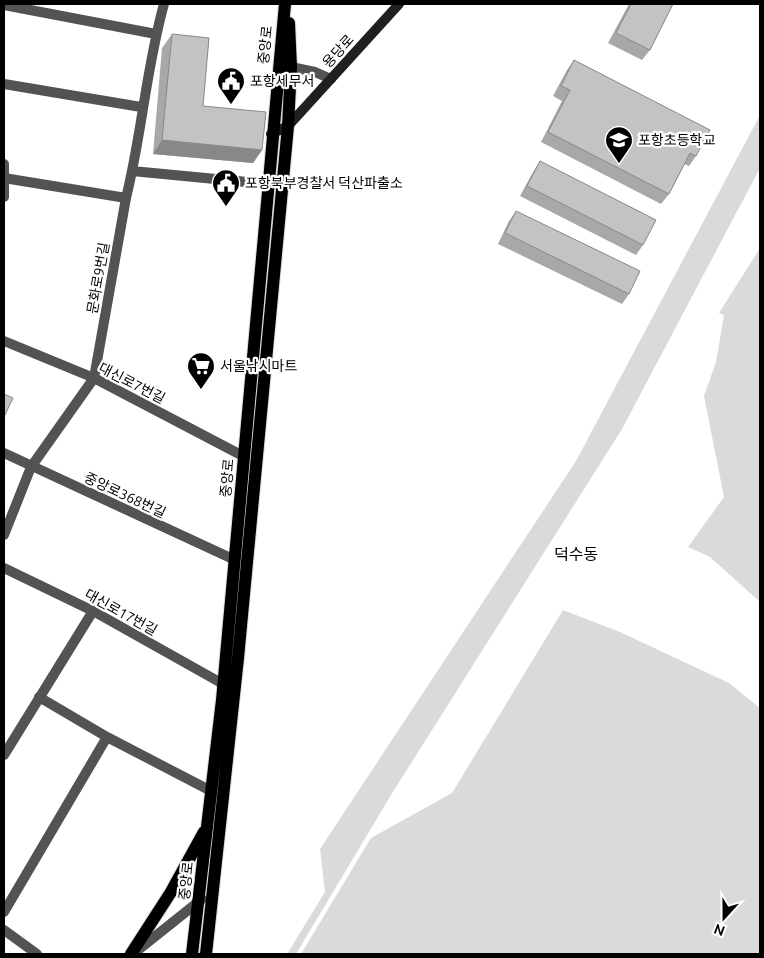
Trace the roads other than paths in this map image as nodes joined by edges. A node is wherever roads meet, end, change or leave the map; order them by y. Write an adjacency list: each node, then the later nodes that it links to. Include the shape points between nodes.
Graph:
1 (164, 4): 6 (street, 문화로9번길)
2 (285, 4): 12 (main road, 중앙로)
3 (290, 4): 7 (main road, 중앙로)
4 (399, 4): 8 (main road, 용당로)
5 (4, 5): 6 (street)
6 (156, 34): 10 (street, 문화로9번길)
7 (291, 67): 8 (street); 11 (main road, 중앙로)
8 (331, 79): 11 (main road, 용당로)
9 (4, 84): 10 (street)
10 (141, 107): 14 (street, 문화로9번길)
11 (288, 126): 12 (main road, 용당로); 34 (main road, 중앙로)
12 (272, 134): 16 (main road, 중앙로)
13 (4, 164): 15 (street)
14 (132, 171): 16 (street); 18 (street, 문화로9번길)
15 (4, 178): 17 (street); 18 (street)
16 (268, 184): 22 (main road, 중앙로)
17 (4, 197)
18 (126, 198): 20 (street, 문화로9번길)
19 (4, 341): 20 (street, 대신로7번길)
20 (94, 378): 22 (street, 대신로7번길); 23 (street, 문화로9번길)
21 (4, 453): 23 (street, 중앙로368번길)
22 (244, 456): 25 (main road, 중앙로)
23 (32, 467): 24 (street, 문화로9번길); 25 (street, 중앙로368번길)
24 (4, 535)
25 (235, 560): 28 (main road, 중앙로)
26 (4, 568): 27 (street, 대신로17번길)
27 (93, 611): 28 (street, 대신로17번길); 29 (street)
28 (223, 684): 32 (main road, 중앙로)
29 (39, 697): 30 (street); 31 (street)
30 (107, 737): 32 (street); 36 (street)
31 (4, 755)
32 (211, 791): 33 (main road, 중앙로)
33 (207, 828): 35 (main road, 중앙로); 39 (main road)
34 (215, 889): 35 (street); 41 (main road, 중앙로)
35 (199, 901): 39 (street); 40 (main road, 중앙로)
36 (4, 912)
37 (4, 930): 38 (street)
38 (36, 954)
39 (132, 954)
40 (192, 954)
41 (206, 954)

